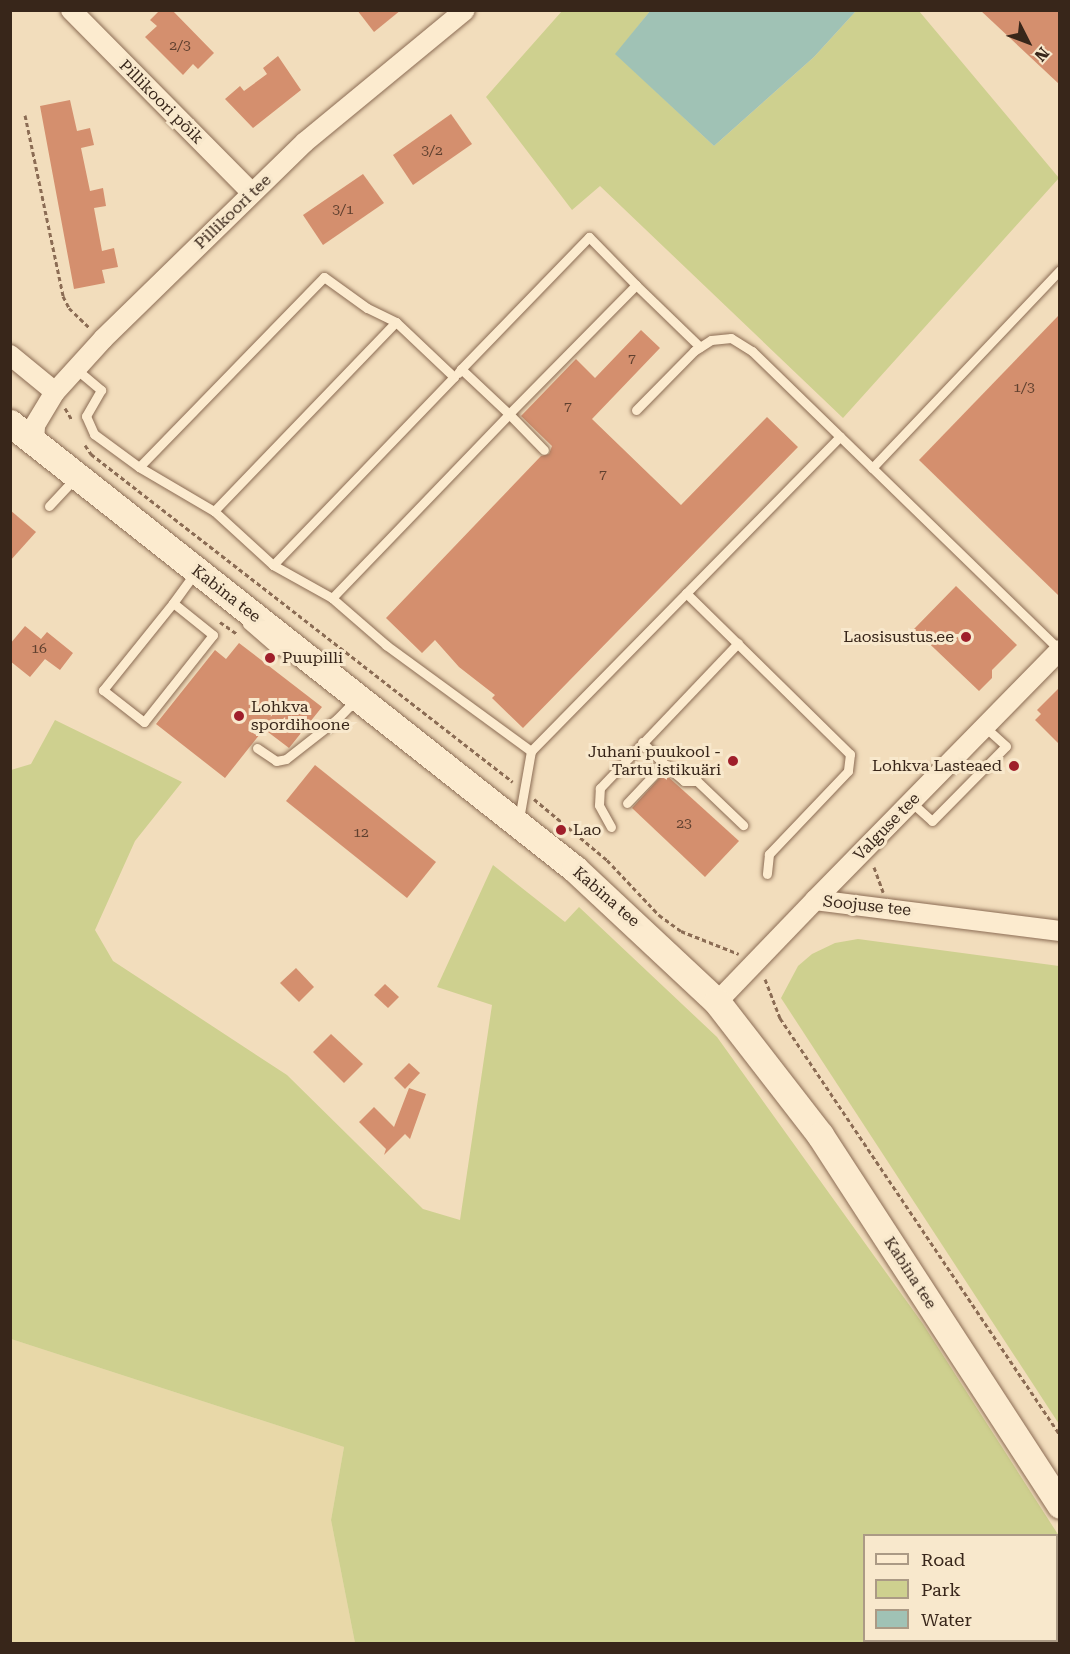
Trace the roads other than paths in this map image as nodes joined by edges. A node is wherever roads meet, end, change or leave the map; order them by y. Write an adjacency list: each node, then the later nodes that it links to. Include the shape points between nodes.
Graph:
1 (71, 10): 3 (street, Pillikoori põik)
2 (465, 10): 3 (street, Pillikoori tee, via 305,142)
3 (252, 193): 9 (street, Pillikoori tee)
4 (1059, 270): 20 (lane)
5 (636, 285): 7 (lane); 10 (lane, via 589,237); 14 (lane)
6 (396, 322): 11 (lane); 19 (lane, via 367,308 324,277); 23 (lane)
7 (700, 347): 13 (lane); 16 (lane, via 711,340 731,338 752,351)
8 (10, 355): 12 (street)
9 (76, 369): 12 (street, Pillikoori tee); 19 (lane, via 101,390 86,416 94,434)
10 (461, 369): 11 (lane); 14 (lane)
11 (454, 377): 24 (lane)
12 (55, 392): 17 (street, Pillikoori tee, via 35,425)
13 (636, 410)
14 (509, 414): 18 (lane); 28 (lane)
15 (10, 423): 17 (street, Kabina tee)
16 (840, 437): 20 (lane); 27 (lane)
17 (34, 441): 21 (street, Kabina tee)
18 (544, 450)
19 (139, 467): 23 (lane)
20 (872, 468): 31 (lane)
21 (77, 475): 22 (lane); 25 (street, Kabina tee)
22 (50, 506)
23 (214, 512): 24 (lane)
24 (273, 565): 28 (lane)
25 (197, 571): 26 (street, Kabina tee); 29 (lane)
26 (218, 588): 32 (lane, via 255,634); 34 (street, Kabina tee)
27 (686, 593): 30 (lane); 38 (lane)
28 (332, 598): 38 (lane, via 386,645)
29 (172, 603): 29 (lane, via 213,635 144,722 103,690)
30 (738, 643): 36 (lane); 45 (lane, via 850,754 848,771 769,854)
31 (1059, 650): 35 (street, Valguse tee)
32 (286, 658)
33 (295, 664): 34 (lane)
34 (357, 697): 37 (lane, via 337,719 286,759 276,761); 42 (street, Kabina tee)
35 (985, 727): 40 (street, Valguse tee); 40 (lane, via 1006,746 932,821)
36 (642, 742): 39 (lane); 44 (lane, via 597,794)
37 (257, 748)
38 (531, 751): 42 (lane)
39 (664, 764): 41 (lane); 43 (lane, via 684,781 697,781)
40 (911, 802): 46 (street, Valguse tee)
41 (627, 803)
42 (518, 824): 48 (street, Kabina tee, via 641,927)
43 (742, 825)
44 (611, 827)
45 (767, 874)
46 (815, 900): 47 (street, Soojuse tee); 48 (street, Soojuse tee)
47 (1059, 931)
48 (717, 1002): 49 (street, Kabina tee, via 820,1135)
49 (1059, 1505)

